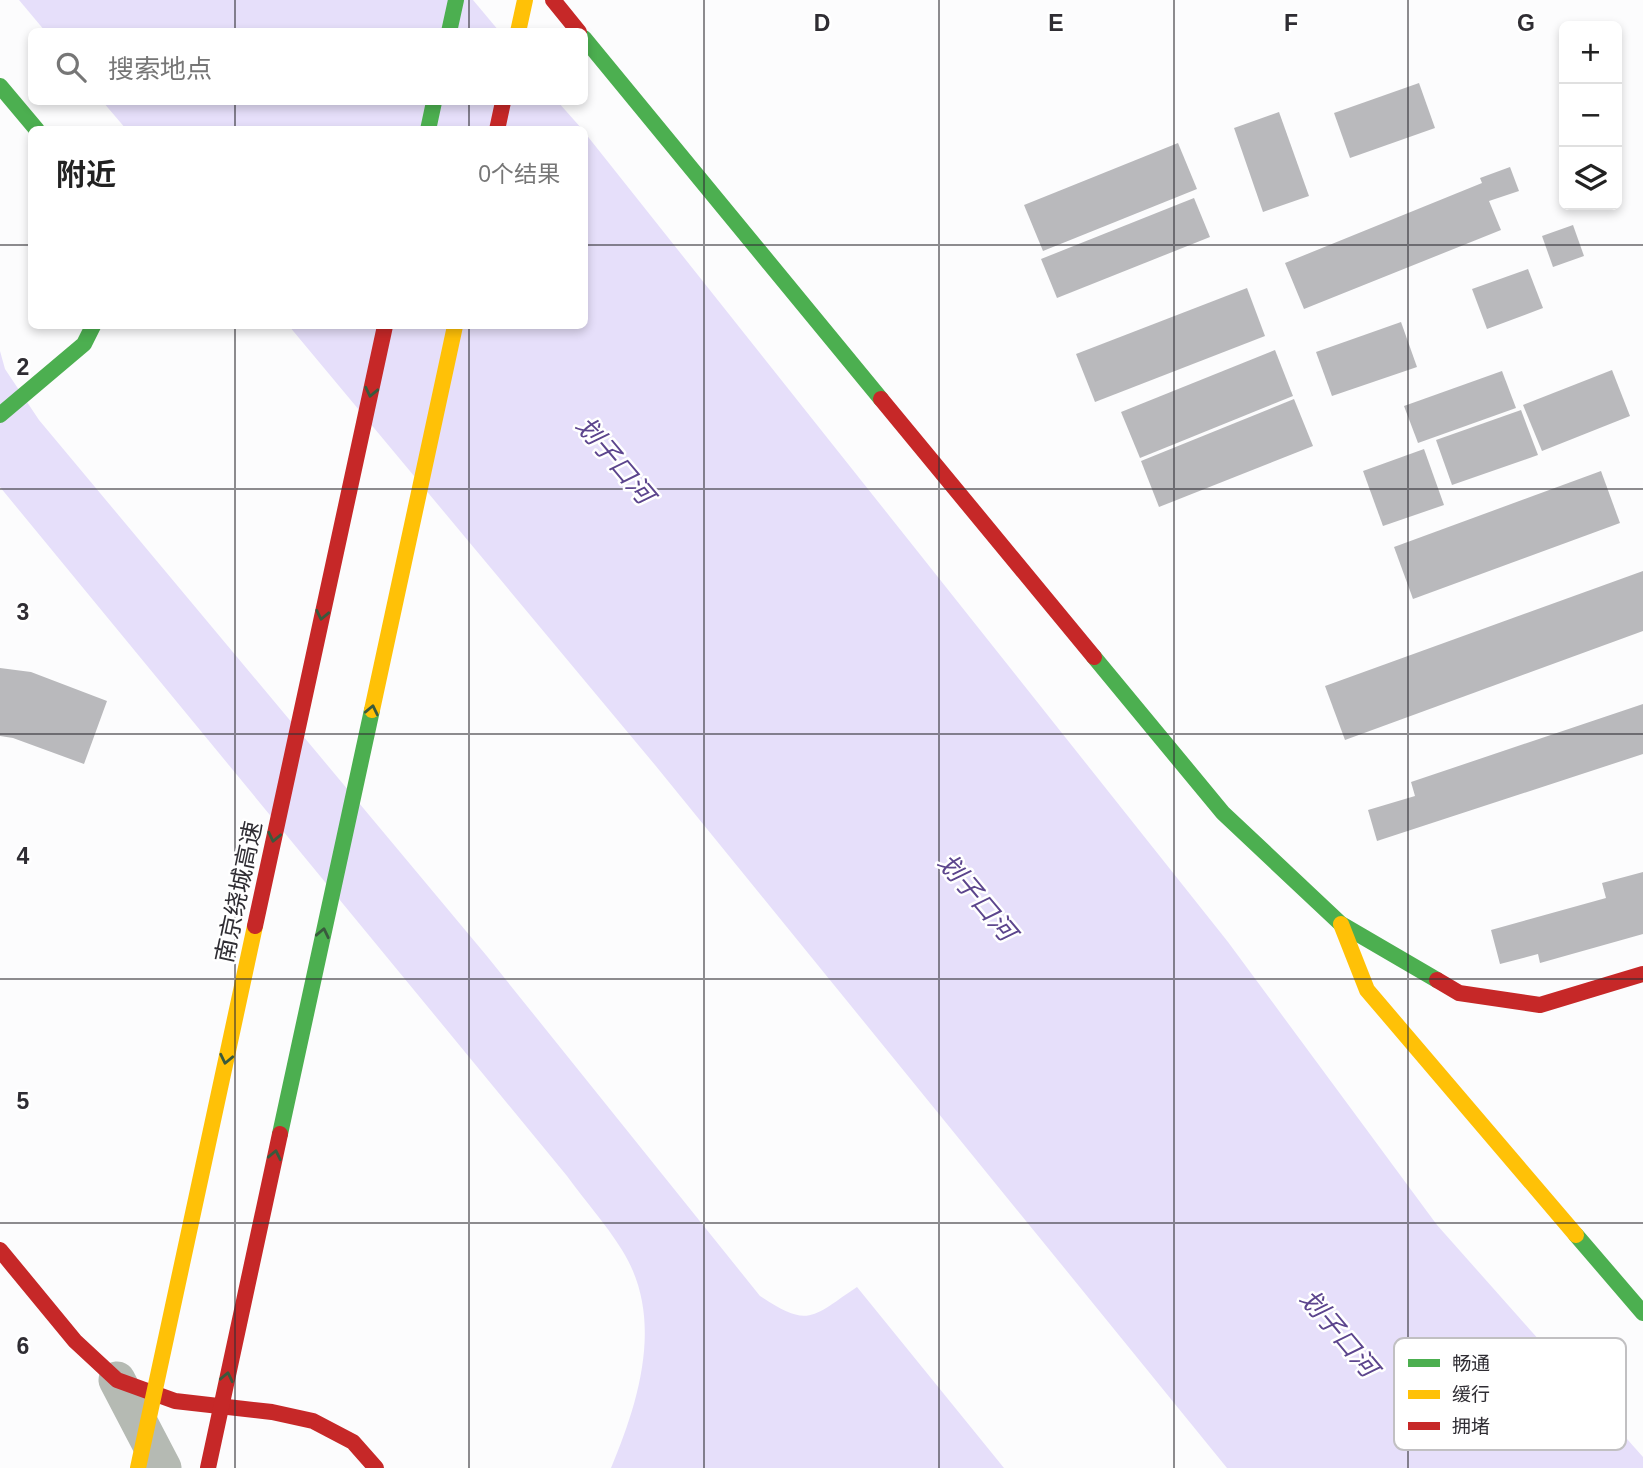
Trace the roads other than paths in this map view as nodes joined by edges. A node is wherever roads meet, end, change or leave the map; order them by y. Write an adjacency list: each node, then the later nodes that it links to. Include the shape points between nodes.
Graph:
1 (456, 0): 4 (main road)
2 (525, 0): 5 (main road)
3 (553, 0): 6 (main road)
4 (450, 28)
5 (519, 28)
6 (576, 28)
7 (588, 43): 18 (main road, via 1223,813)
8 (0, 86): 11 (main road)
9 (433, 105): 12 (main road)
10 (502, 105): 13 (main road)
11 (34, 126)
12 (429, 126)
13 (498, 126)
14 (92, 329): 17 (main road, via 84,344)
15 (384, 329): 23 (main road, 南京绕城高速, one-way to 23, bridge)
16 (454, 329): 25 (main road, one-way to 16, bridge)
17 (0, 415)
18 (1340, 924): 19 (main road, via 1459,993 1540,1005); 21 (main road, via 1367,990)
19 (1643, 974)
20 (0, 1250): 22 (main road, via 75,1341)
21 (1643, 1313)
22 (117, 1380): 24 (street); 26 (main road, via 175,1401 313,1421 353,1442)
23 (138, 1468)
24 (163, 1468)
25 (208, 1468)
26 (376, 1468)

